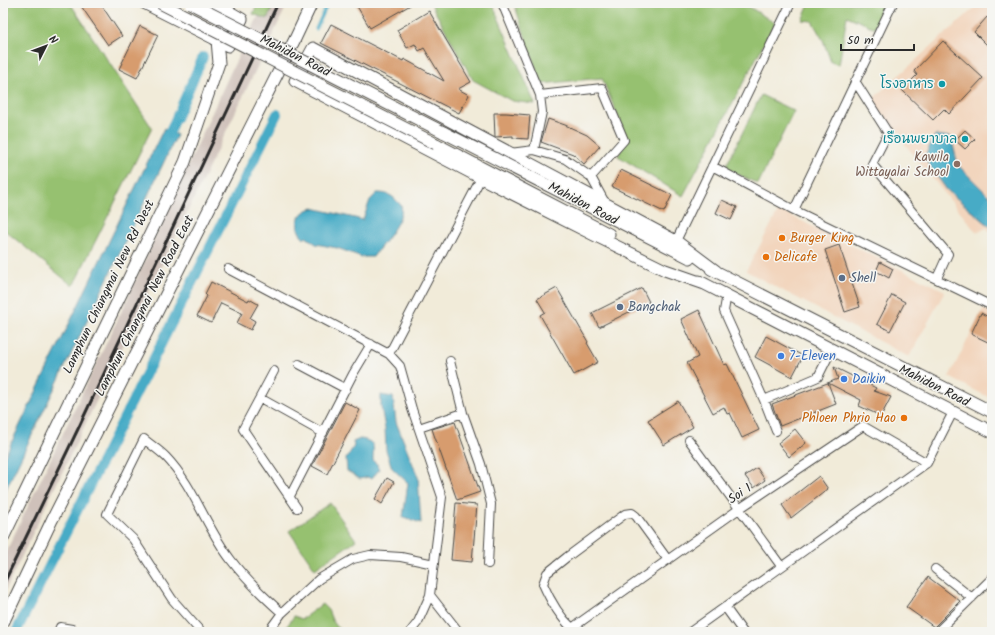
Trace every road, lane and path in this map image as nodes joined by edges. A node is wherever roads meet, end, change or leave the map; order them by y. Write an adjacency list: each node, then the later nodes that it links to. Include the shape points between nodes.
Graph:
1 (144, 3): 11 (main road)
2 (160, 3): 30 (main road, Mahidon Road, bridge)
3 (190, 3): 28 (main road, Mahidon Road, bridge)
4 (211, 3): 9 (main road)
5 (312, 3): 10 (main road, Lamphun Chiangmai New Road East)
6 (502, 3): 18 (street)
7 (791, 3): 21 (street)
8 (893, 3): 17 (street)
9 (230, 12): 11 (main road); 12 (main road, via 242,19)
10 (295, 39): 13 (main road); 15 (main road, Lamphun Chiangmai New Road East)
11 (217, 40): 12 (main road); 14 (main road, Lamphun Chiangmai New Rd West)
12 (228, 46): 14 (street)
13 (313, 48): 16 (main road); 20 (main road)
14 (219, 63): 54 (main road, Lamphun Chiangmai New Rd West, via 185,162)
15 (278, 73): 16 (main road); 65 (main road, Lamphun Chiangmai New Road East, via 52,520)
16 (295, 81): 23 (main road)
17 (855, 81): 25 (street); 29 (street, via 888,133 872,164 948,254)
18 (540, 94): 19 (street, via 542,112); 22 (street, via 602,88 624,140)
19 (534, 150): 20 (street); 22 (street, via 565,159)
20 (509, 153): 24 (main road)
21 (712, 166): 25 (street); 26 (street)
22 (591, 177): 24 (street)
23 (481, 178): 30 (main road, via 665,270); 35 (street)
24 (604, 201): 26 (main road)
25 (794, 210): 29 (street)
26 (676, 241): 28 (main road)
27 (228, 269): 33 (street)
28 (716, 271): 43 (main road, Mahidon Road)
29 (937, 278): 32 (street)
30 (705, 284): 31 (main road, Mahidon Road)
31 (727, 294): 34 (main road, Mahidon Road); 41 (street, via 724,311)
32 (992, 306)
33 (371, 344): 35 (street); 39 (street)
34 (832, 349): 41 (street, via 818,377); 42 (main road, Mahidon Road)
35 (389, 354): 45 (street, via 400,366)
36 (450, 360): 44 (street)
37 (299, 364): 39 (street)
38 (274, 371): 40 (street)
39 (346, 389): 48 (street)
40 (260, 398): 48 (street); 51 (street, via 243,429)
41 (764, 400): 46 (street)
42 (953, 412): 47 (main road, Mahidon Road); 50 (street)
43 (992, 412)
44 (463, 413): 45 (street); 57 (street, via 481,464 491,504)
45 (418, 428): 56 (street, via 442,497)
46 (776, 431)
47 (992, 432)
48 (323, 433): 51 (street)
49 (688, 440): 53 (street)
50 (927, 463): 53 (street, Soi 1, via 863,426); 58 (street)
51 (290, 496): 52 (street)
52 (298, 508)
53 (739, 509): 55 (street, Soi 1); 58 (street)
54 (3, 538)
55 (668, 560): 55 (street, Soi 1, via 636,516 632,513 625,514 547,573 543,584 550,599 572,628)
56 (434, 564): 61 (street); 64 (street, via 370,555 353,559 319,579)
57 (488, 564)
58 (781, 566): 63 (street)
59 (935, 569): 62 (street)
60 (992, 578): 62 (street)
61 (430, 595): 70 (street, via 418,622); 71 (street)
62 (972, 598): 74 (street)
63 (724, 607): 72 (street); 73 (street)
64 (282, 614): 68 (street, via 256,590 231,560 209,527 187,485 166,457 144,439 107,514 133,539 172,598); 69 (street)
65 (3, 623)
66 (58, 632): 67 (street, via 60,627)
67 (75, 632)
68 (201, 632)
69 (268, 632)
70 (410, 632)
71 (459, 632)
72 (690, 632)
73 (743, 632)
74 (937, 632)

